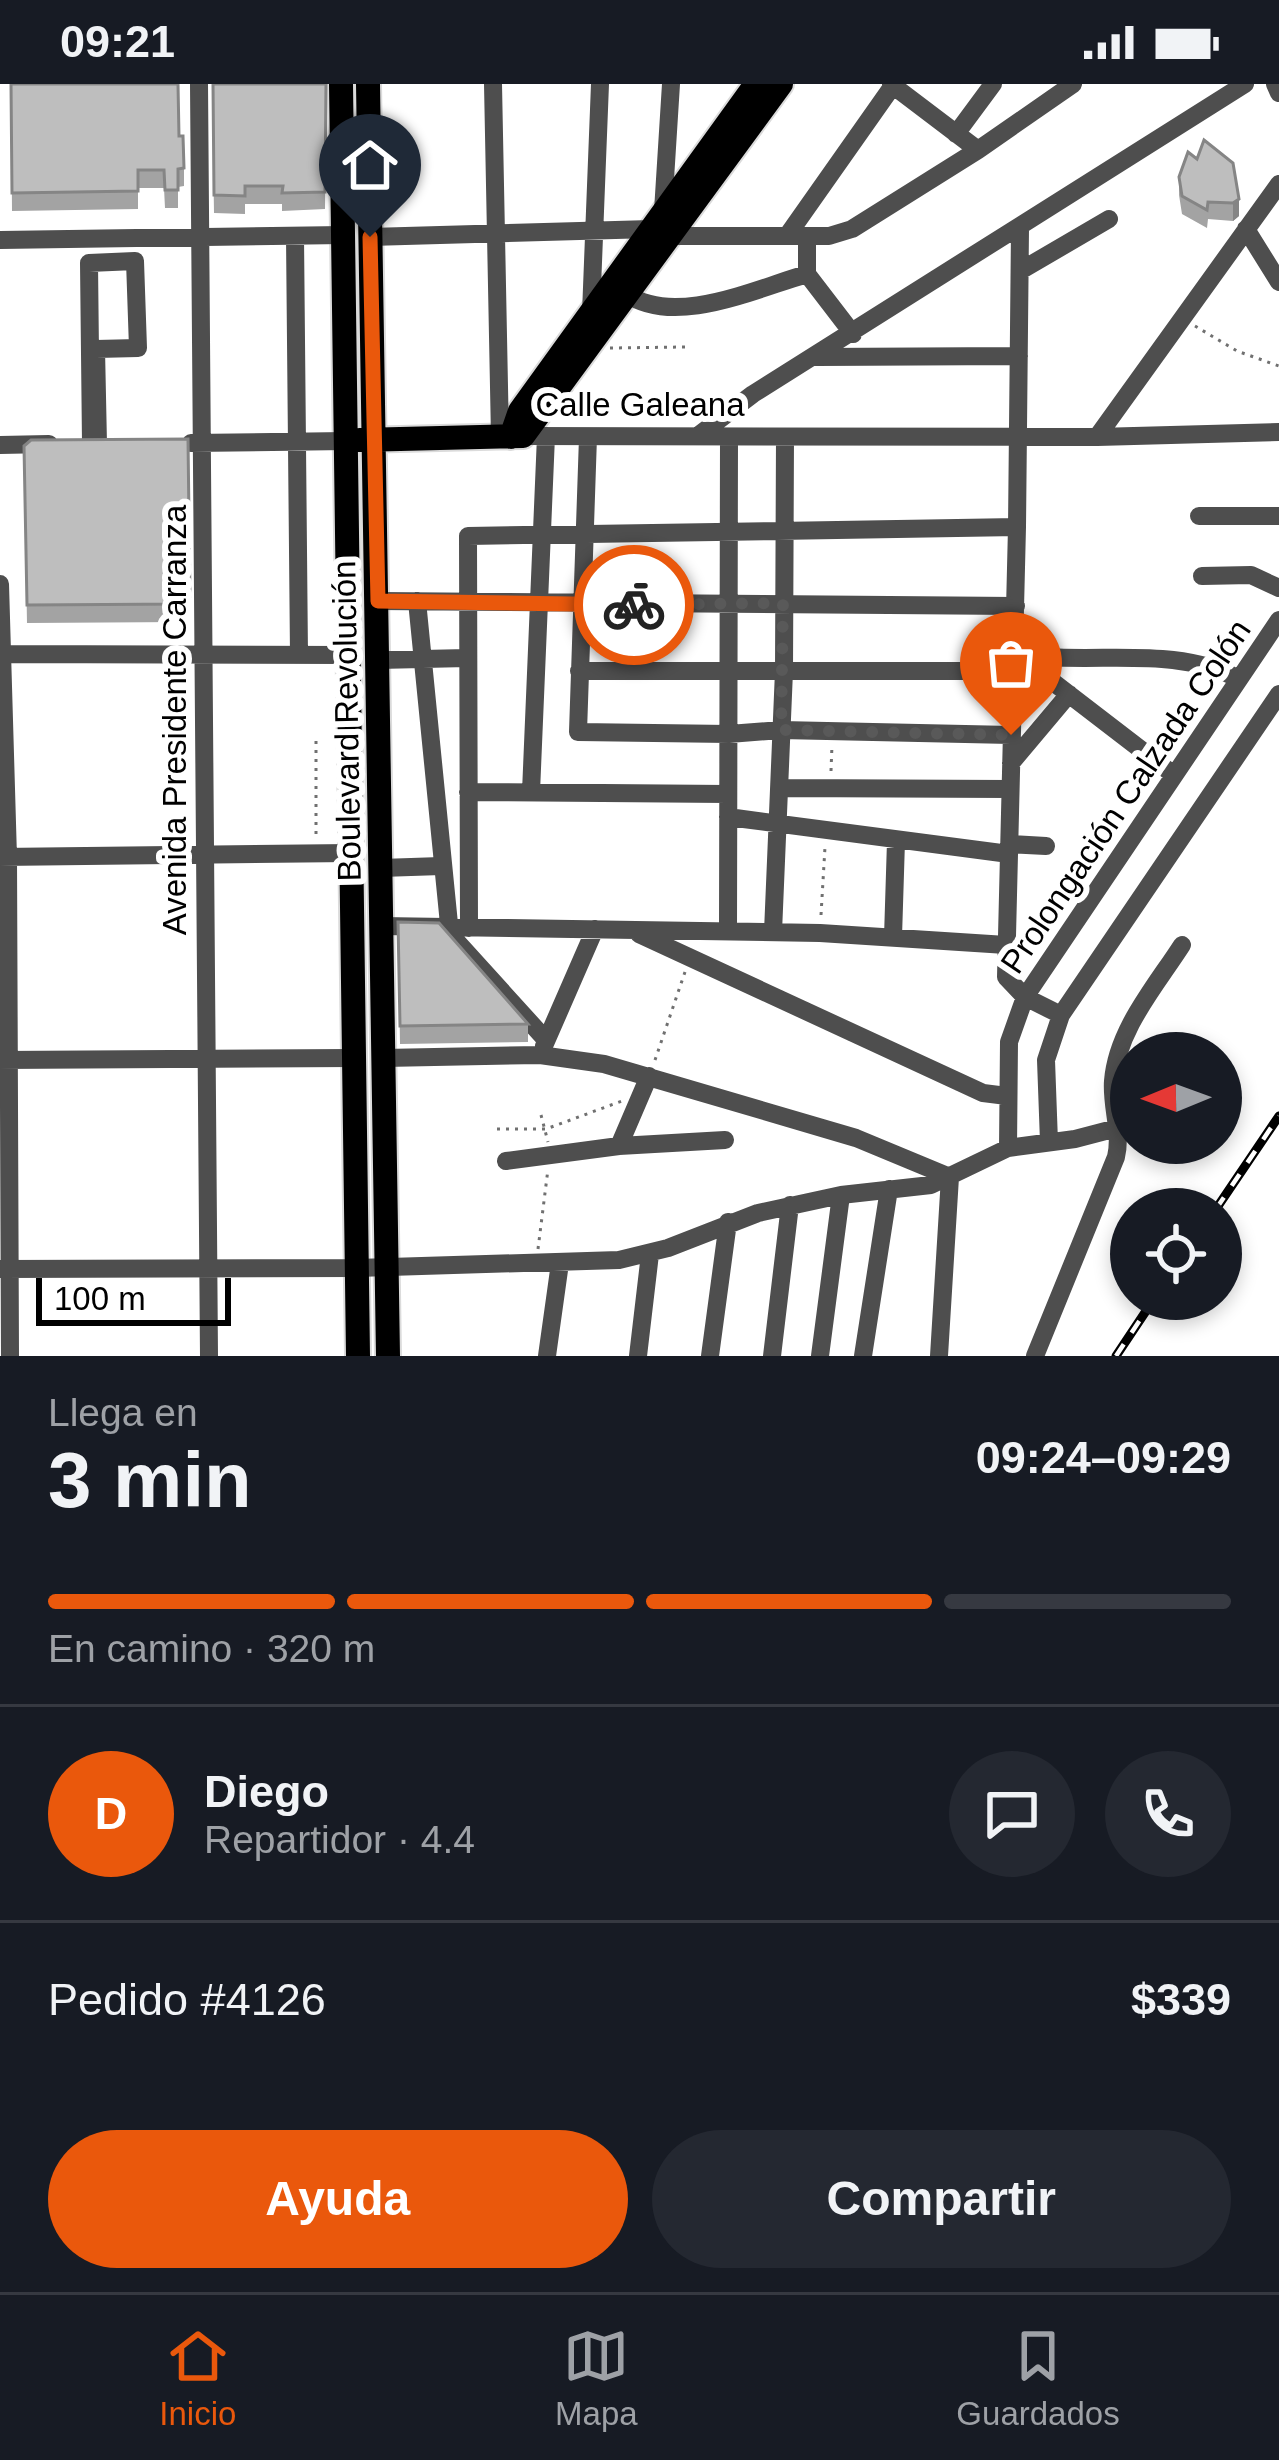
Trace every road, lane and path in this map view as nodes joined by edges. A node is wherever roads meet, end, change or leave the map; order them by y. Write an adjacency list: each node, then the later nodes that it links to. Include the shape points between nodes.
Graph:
1 (199, 84): 27 (street, Avenida Presidente Carranza)
2 (341, 84): 24 (main road)
3 (368, 84): 28 (main road, Boulevard Revolución)
4 (493, 84): 23 (street)
5 (600, 84): 22 (street)
6 (671, 84): 19 (street)
7 (756, 84): 19 (main road)
8 (782, 84): 19 (main road)
9 (992, 84): 15 (street)
10 (1073, 84): 16 (street)
11 (1245, 84): 20 (street)
12 (1275, 84): 14 (street)
13 (893, 85): 15 (street); 26 (street)
14 (1279, 93)
15 (956, 134): 16 (street)
16 (978, 150): 26 (street, via 852,230)
17 (1279, 184): 21 (street)
18 (1109, 219): 30 (street)
19 (661, 226): 22 (street); 26 (street); 33 (main road); 34 (main road)
20 (1020, 229): 30 (street); 36 (street)
21 (1246, 229): 32 (street); 35 (street)
22 (595, 231): 23 (street); 34 (street)
23 (496, 234): 28 (street); 47 (street)
24 (343, 235): 25 (street); 52 (main road)
25 (295, 236): 27 (street); 51 (street)
26 (797, 236): 31 (street)
27 (200, 237): 29 (street); 53 (street, Avenida Presidente Carranza)
28 (370, 237): 50 (main road, Boulevard Revolución)
29 (0, 240)
30 (1019, 271): 39 (street)
31 (807, 274): 33 (street, via 686,308 652,308); 36 (street)
32 (1279, 282)
33 (627, 295): 37 (main road)
34 (591, 314): 47 (main road, via 520,411)
35 (1182, 318): 41 (path, via 1237,352); 49 (street)
36 (853, 334): 40 (street)
37 (591, 344): 38 (path); 47 (main road)
38 (685, 346)
39 (1019, 356): 40 (street); 48 (street)
40 (817, 357): 43 (street)
41 (1279, 366)
42 (1279, 432): 49 (street, Calle Galeana)
43 (699, 435): 44 (street, Calle Galeana); 45 (street, Calle Galeana)
44 (588, 436): 47 (street, Calle Galeana); 63 (street)
45 (729, 436): 46 (street, Calle Galeana); 64 (street)
46 (785, 436): 48 (street, Calle Galeana); 61 (street)
47 (520, 437): 50 (main road, Calle Galeana); 62 (street)
48 (1018, 437): 49 (street, Calle Galeana); 60 (street)
49 (1096, 437)
50 (373, 440): 52 (main road, Calle Galeana); 68 (main road, Boulevard Revolución)
51 (296, 441): 52 (street, Calle Galeana); 53 (street, Calle Galeana); 79 (street)
52 (346, 441): 80 (main road)
53 (202, 442): 55 (street, Calle Galeana); 78 (street, Avenida Presidente Carranza)
54 (118, 443): 56 (street)
55 (181, 443)
56 (94, 444): 56 (street, via 88,262 135,261 138,349 96,350); 57 (street)
57 (0, 445)
58 (1199, 516): 59 (street)
59 (1279, 516)
60 (1018, 527): 61 (street); 75 (street)
61 (785, 530): 64 (street); 71 (street)
62 (542, 532): 63 (street); 70 (street, via 468,536); 72 (street)
63 (584, 532): 64 (street); 73 (street)
64 (728, 532): 74 (street)
65 (1202, 576): 67 (street, via 1251,575)
66 (0, 584): 77 (street)
67 (1279, 588)
68 (378, 601): 69 (street); 83 (main road, Boulevard Revolución)
69 (417, 601): 70 (street); 81 (street)
70 (466, 602): 72 (street); 82 (street)
71 (783, 603): 74 (street); 75 (street); 86 (street)
72 (539, 605): 73 (street); 102 (street)
73 (580, 605): 74 (street); 85 (street)
74 (728, 605): 87 (street)
75 (1016, 606): 84 (street)
76 (1279, 620): 88 (street, Prolongación Calzada Colón)
77 (1, 654): 78 (street); 112 (street)
78 (203, 654): 79 (street); 109 (street, Avenida Presidente Carranza)
79 (298, 655): 80 (street)
80 (349, 655): 111 (main road)
81 (423, 658): 82 (street); 83 (street); 113 (street)
82 (467, 658): 101 (street)
83 (378, 660): 114 (main road, Boulevard Revolución)
84 (1014, 662): 86 (street); 88 (street, via 1190,661); 89 (street); 94 (street)
85 (579, 671): 87 (street); 93 (street, via 576,728 585,734)
86 (784, 671): 87 (street); 91 (street)
87 (730, 673): 93 (street)
88 (1239, 680): 92 (street, Prolongación Calzada Colón)
89 (1070, 694): 97 (street); 98 (street)
90 (1279, 694): 96 (street)
91 (781, 730): 93 (street); 94 (street); 99 (street)
92 (1203, 732): 96 (street); 98 (street, Prolongación Calzada Colón)
93 (729, 734): 103 (street)
94 (1011, 735): 97 (street)
95 (316, 741): 110 (path)
96 (1238, 757): 126 (street)
97 (1011, 763): 100 (street)
98 (1174, 775): 125 (street, Prolongación Calzada Colón)
99 (779, 788): 100 (street); 105 (street)
100 (1010, 789): 108 (street)
101 (468, 792): 102 (street); 116 (street)
102 (531, 792): 103 (street)
103 (728, 794): 104 (street)
104 (728, 817): 105 (street); 119 (street)
105 (777, 824): 106 (street); 120 (street)
106 (896, 841): 108 (street); 121 (street)
107 (1046, 846): 108 (street)
108 (1009, 849): 123 (street)
109 (205, 853): 110 (street); 112 (street); 129 (street, Avenida Presidente Carranza)
110 (316, 853): 111 (street)
111 (351, 853): 130 (main road)
112 (4, 857): 132 (street)
113 (441, 866): 114 (street); 116 (street)
114 (381, 868): 115 (main road, Boulevard Revolución)
115 (382, 926): 116 (street); 131 (main road, Boulevard Revolución)
116 (459, 927): 117 (street); 128 (street, via 450,934)
117 (595, 929): 118 (street); 128 (street)
118 (628, 930): 119 (street); 124 (street)
119 (728, 931): 120 (street)
120 (773, 932): 121 (street)
121 (893, 937): 123 (street)
122 (1182, 945): 127 (street)
123 (1006, 946): 125 (street, via 1006,977)
124 (690, 959): 133 (path); 134 (street, via 983,1093)
125 (1025, 997): 126 (street); 134 (street, Prolongación Calzada Colón, via 1009,1042)
126 (1061, 1015): 140 (street, via 1046,1060)
127 (1130, 1032)
128 (543, 1048): 131 (street); 133 (street)
129 (207, 1058): 130 (street); 132 (street); 154 (street, Avenida Presidente Carranza)
130 (354, 1058): 156 (main road)
131 (384, 1058): 155 (main road, Boulevard Revolución)
132 (3, 1060): 157 (street)
133 (644, 1085): 138 (path); 141 (street); 146 (street, via 856,1138)
134 (1007, 1096): 142 (street, Prolongación Calzada Colón)
135 (541, 1114): 138 (path)
136 (497, 1129): 138 (path)
137 (1110, 1129): 140 (street)
138 (547, 1130): 143 (path)
139 (725, 1140): 141 (street)
140 (1049, 1142): 142 (street)
141 (619, 1146): 143 (street)
142 (1008, 1148): 146 (street)
143 (550, 1157): 144 (street); 152 (path)
144 (506, 1161)
145 (1113, 1164): 169 (street)
146 (950, 1178): 147 (street); 168 (street)
147 (889, 1189): 148 (street); 167 (street)
148 (841, 1196): 149 (street); 166 (street)
149 (790, 1205): 150 (street); 165 (street)
150 (728, 1222): 151 (street); 164 (street)
151 (650, 1254): 153 (street); 163 (street)
152 (536, 1263): 153 (street); 155 (street)
153 (560, 1263): 162 (street)
154 (208, 1267): 156 (street); 157 (street); 159 (street, Avenida Presidente Carranza)
155 (386, 1267): 156 (street); 161 (main road, Boulevard Revolución)
156 (357, 1268): 160 (main road)
157 (5, 1269): 158 (street)
158 (10, 1356)
159 (209, 1356)
160 (358, 1356)
161 (388, 1356)
162 (547, 1356)
163 (638, 1356)
164 (710, 1356)
165 (772, 1356)
166 (820, 1356)
167 (863, 1356)
168 (939, 1356)
169 (1035, 1356)

